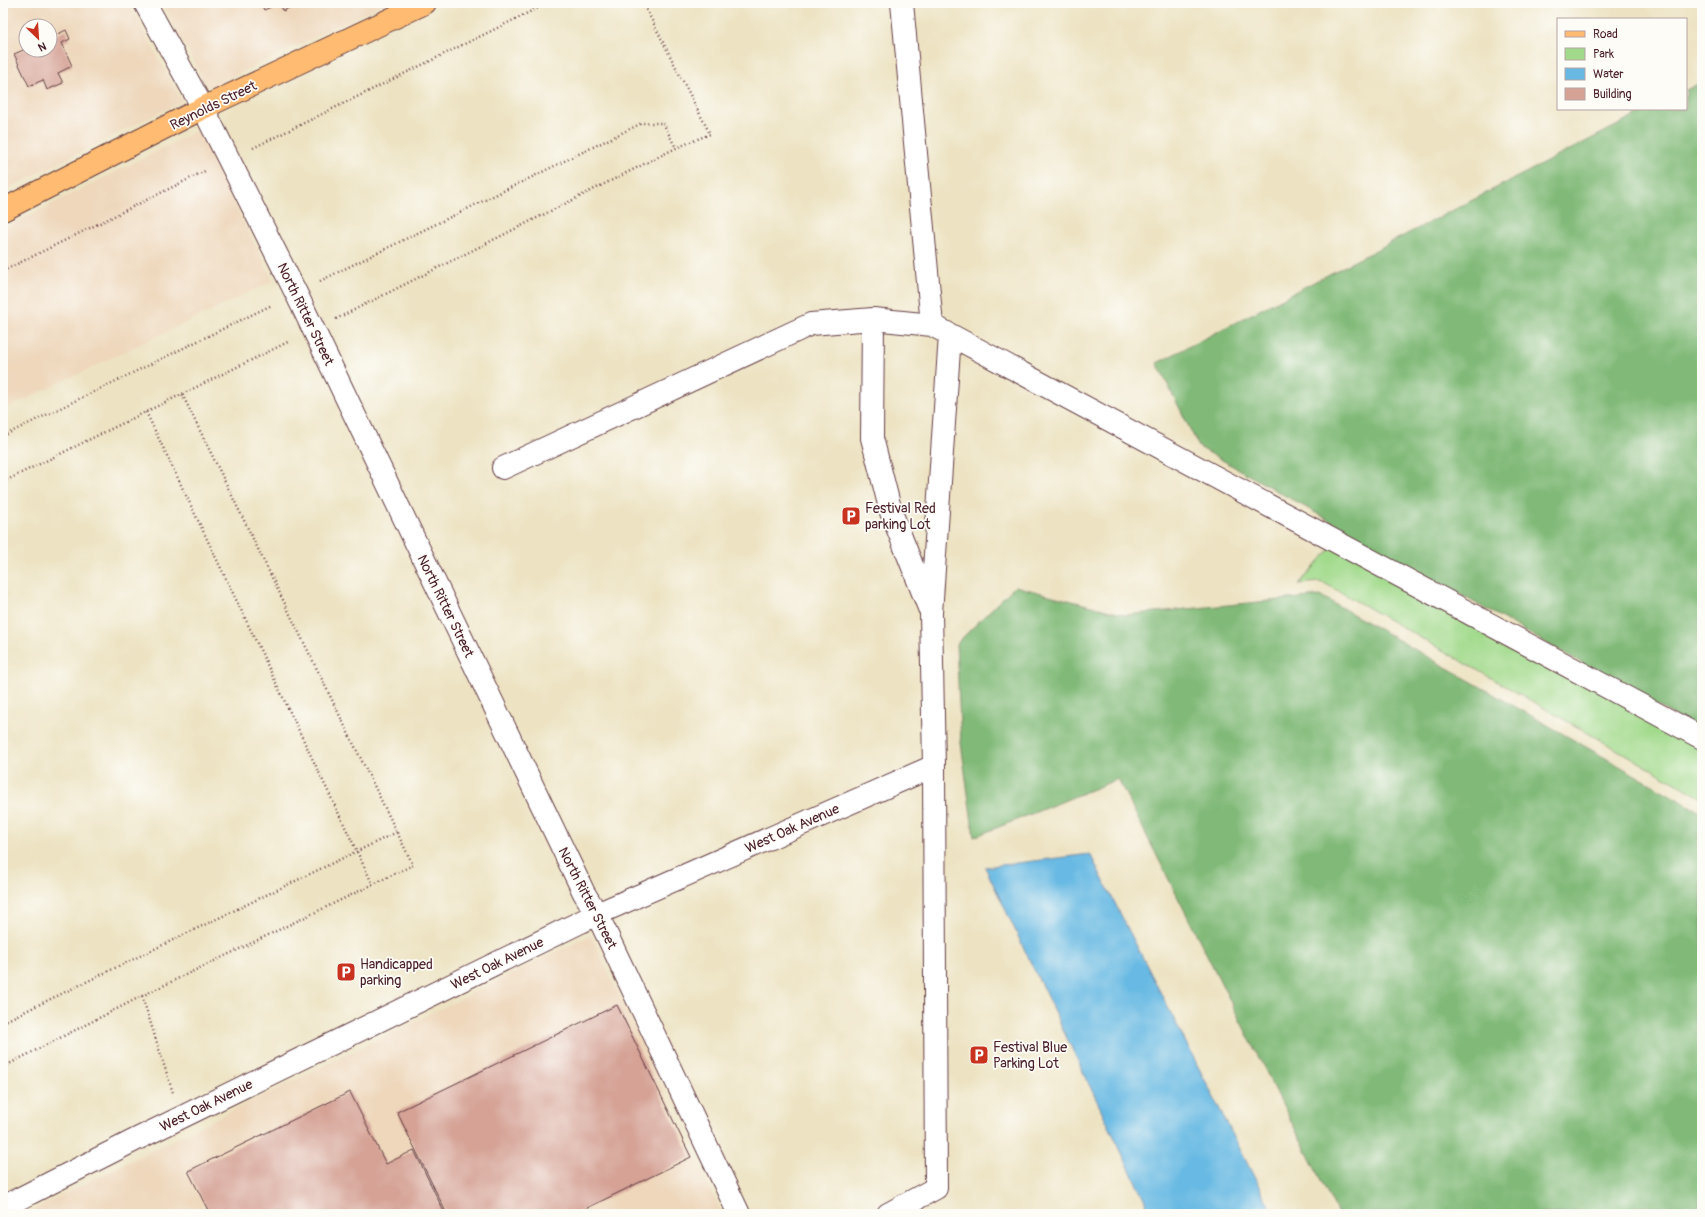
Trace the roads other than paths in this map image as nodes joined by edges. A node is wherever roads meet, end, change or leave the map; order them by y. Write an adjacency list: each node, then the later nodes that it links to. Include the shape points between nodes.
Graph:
1 (145, 3): 4 (street, North Ritter Street)
2 (425, 3): 4 (main road, Reynolds Street)
3 (902, 3): 7 (street)
4 (203, 108): 5 (main road, Reynolds Street); 12 (street, North Ritter Street, via 314,330 584,893)
5 (3, 210)
6 (873, 319): 7 (street); 8 (street, via 811,324); 9 (street, via 872,438 891,512)
7 (941, 330): 9 (street); 10 (street)
8 (504, 468)
9 (931, 613): 11 (street)
10 (1702, 738)
11 (934, 766): 12 (street, West Oak Avenue); 15 (street, via 936,1188)
12 (597, 914): 13 (street, West Oak Avenue); 14 (street, North Ritter Street)
13 (3, 1207)
14 (738, 1214)
15 (888, 1214)

